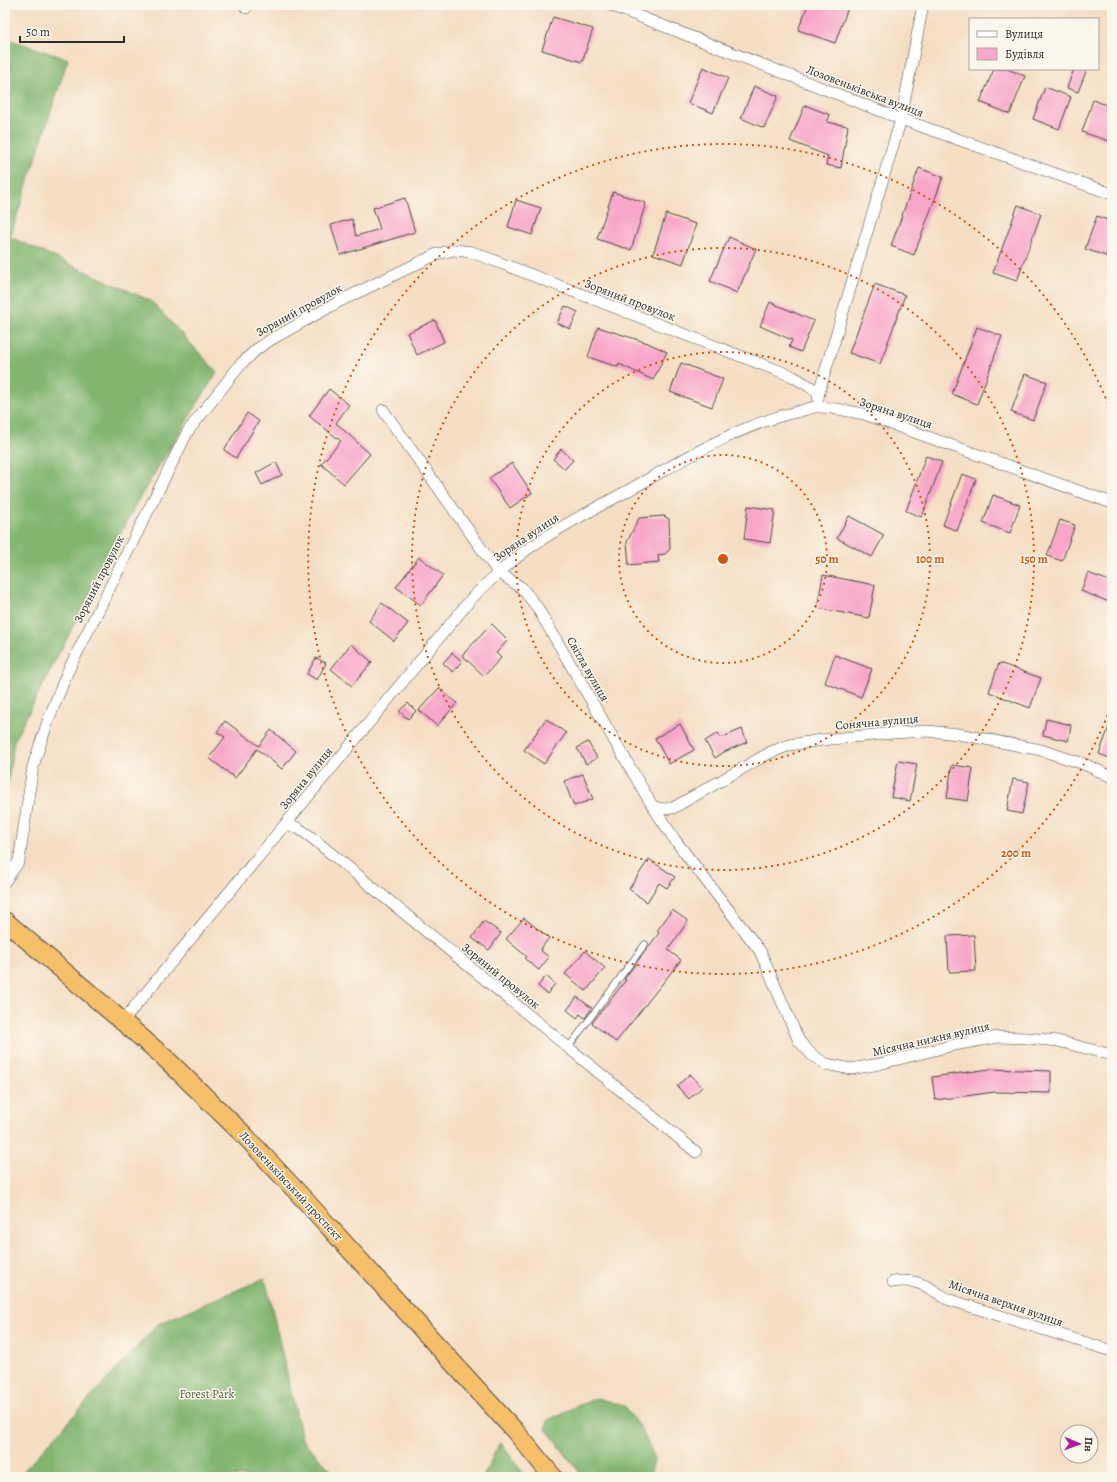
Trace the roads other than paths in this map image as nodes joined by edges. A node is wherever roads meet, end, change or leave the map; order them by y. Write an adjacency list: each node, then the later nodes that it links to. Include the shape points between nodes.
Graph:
1 (610, 5): 3 (street, Лозовеньківська вулиця)
2 (923, 5): 3 (street)
3 (901, 119): 4 (street, Лозовеньківська вулиця); 5 (street)
4 (1112, 194)
5 (819, 392): 6 (street); 13 (street, Зоряний провулок, via 792,376 472,252 454,250 437,254 401,271 272,339 241,364 188,431 70,666 33,766 19,861)
6 (817, 407): 8 (street, Зоряна вулиця, via 864,414); 9 (street, Зоряна вулиця, via 756,424 701,450 586,513 535,544)
7 (383, 410): 9 (street, Світла вулиця)
8 (1112, 503)
9 (498, 572): 11 (street, Світла вулиця, via 522,588 537,607); 12 (street, Зоряна вулиця, via 435,641)
10 (1112, 777): 11 (street, Сонячна вулиця, via 1084,764 1041,750 959,734 921,731 790,745 771,752 673,808)
11 (653, 807): 19 (street, Світла вулиця, via 675,840 760,951 799,1041 812,1056 826,1064)
12 (286, 824): 16 (street, Зоряна вулиця); 17 (street, Зоряний провулок, via 311,837)
13 (5, 881)
14 (5, 921): 16 (highway, Лозовеньківський проспект)
15 (645, 944): 17 (lane)
16 (122, 1022): 23 (highway, Лозовеньківський проспект, via 164,1057 245,1136 510,1425)
17 (568, 1048): 20 (street, Зоряний провулок)
18 (1112, 1055): 19 (street, Місячна нижня вулиця, via 1058,1041 998,1037)
19 (851, 1069)
20 (696, 1152)
21 (893, 1282): 22 (street, Місячна верхня вулиця, via 915,1281 947,1298)
22 (1112, 1351)
23 (553, 1477)

